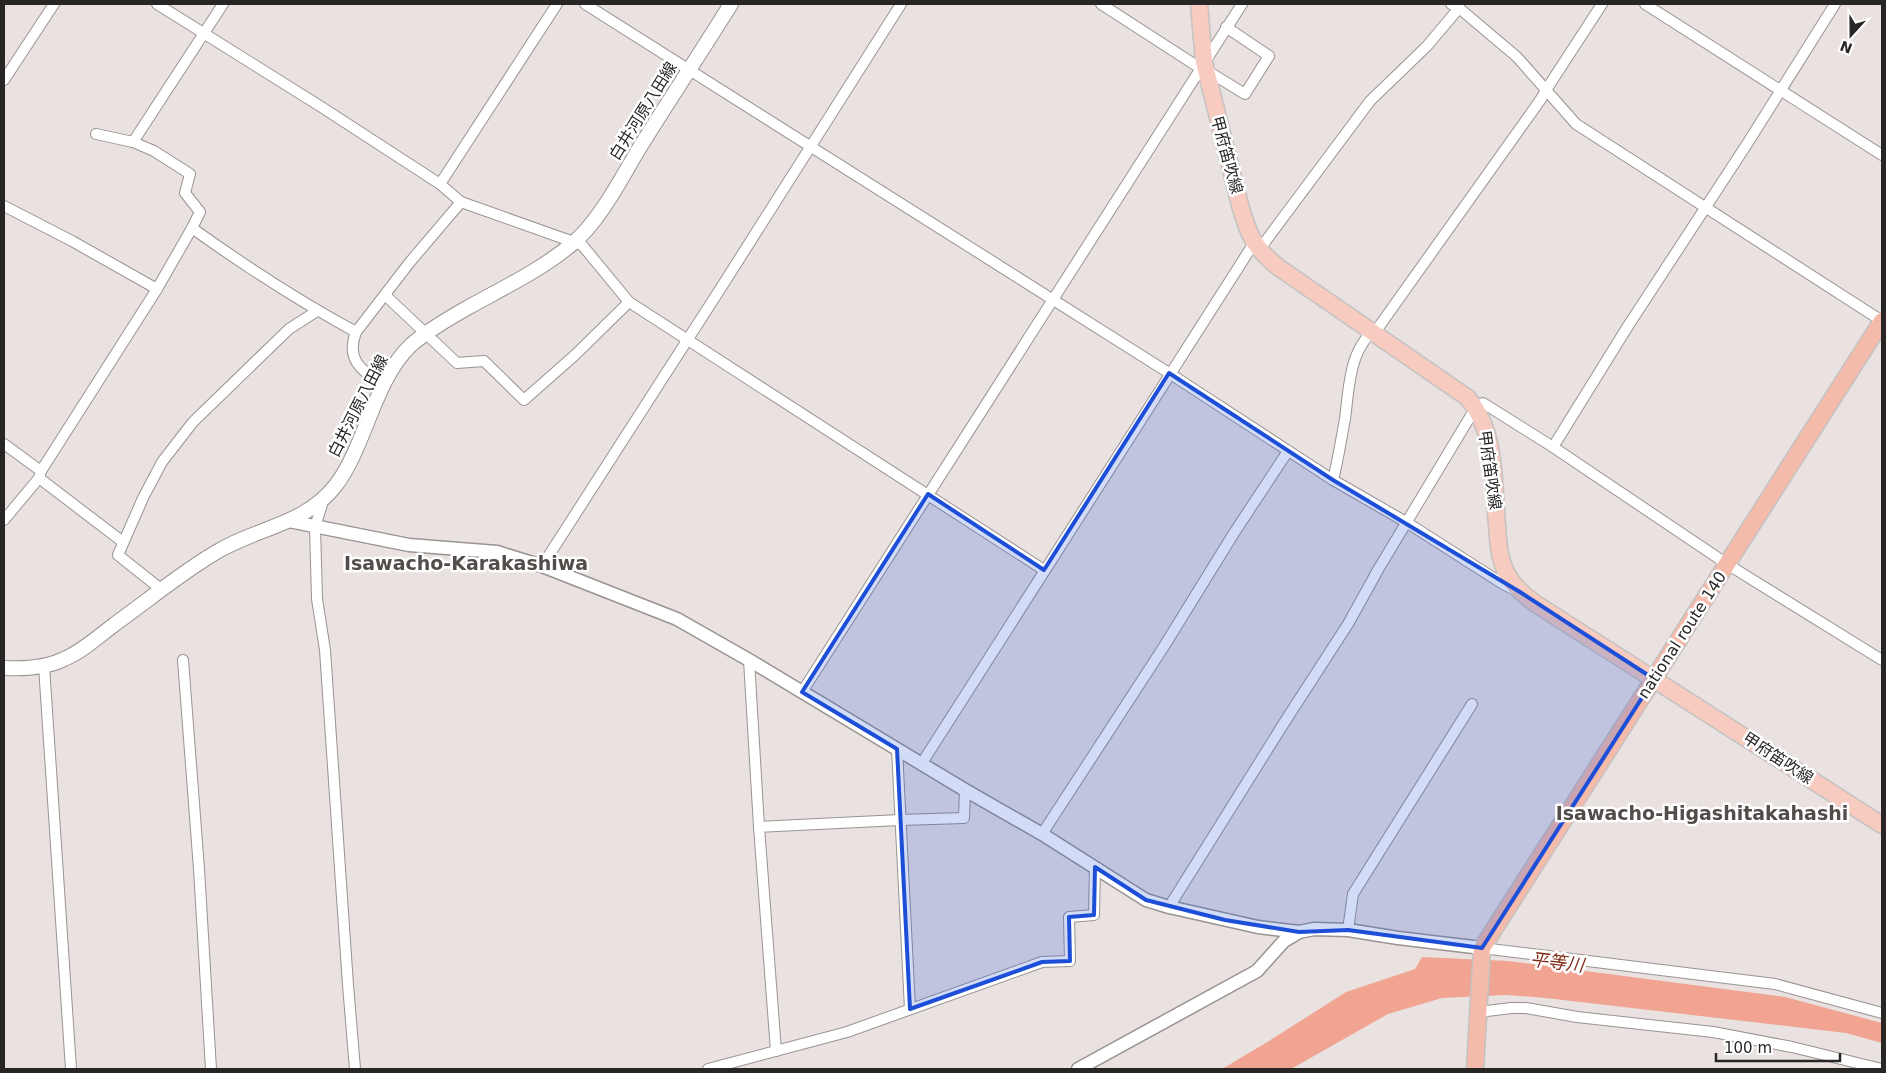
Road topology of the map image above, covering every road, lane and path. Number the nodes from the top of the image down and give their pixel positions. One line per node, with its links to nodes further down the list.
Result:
1 (54, 4): 19 (street)
2 (157, 4): 16 (street)
3 (223, 4): 16 (street)
4 (557, 4): 26 (street)
5 (585, 4): 18 (street)
6 (732, 4): 18 (main road, 白井河原八田線)
7 (901, 4): 24 (street)
8 (1102, 4): 17 (street)
9 (1199, 4): 17 (main road, 甲府笛吹線)
10 (1242, 4): 15 (street)
11 (1602, 4): 20 (street)
12 (1645, 4): 21 (street)
13 (1835, 4): 21 (street)
14 (1455, 6): 20 (street); 32 (street)
15 (1226, 28): 17 (street); 17 (street)
16 (205, 34): 23 (street); 26 (street)
17 (1203, 67): 32 (main road, 甲府笛吹線); 35 (street)
18 (690, 70): 24 (street); 31 (main road, 白井河原八田線)
19 (4, 80)
20 (1546, 90): 29 (street); 40 (street)
21 (1780, 90): 25 (street); 29 (street)
22 (96, 134): 23 (street)
23 (133, 142): 30 (street)
24 (809, 147): 35 (street); 42 (street)
25 (1882, 156)
26 (440, 184): 27 (street)
27 (460, 202): 31 (street); 34 (street)
28 (4, 206): 33 (street)
29 (1705, 207): 38 (street); 47 (street)
30 (192, 228): 33 (street); 37 (street)
31 (574, 243): 36 (street); 41 (main road, 白井河原八田線)
32 (1256, 246): 40 (main road, 甲府笛吹線); 43 (street)
33 (157, 289): 49 (street)
34 (385, 295): 39 (street); 41 (street)
35 (1052, 300): 43 (street); 51 (street)
36 (629, 302): 41 (street); 42 (street)
37 (317, 311): 39 (street); 57 (street)
38 (1882, 321): 58 (highway, national route 140)
39 (356, 332): 44 (street)
40 (1371, 332): 45 (main road, 甲府笛吹線); 50 (street)
41 (426, 333): 44 (main road, 白井河原八田線)
42 (687, 341): 51 (street); 59 (street)
43 (1169, 373): 48 (street); 60 (street)
44 (384, 386): 52 (main road, 白井河原八田線)
45 (1476, 407): 47 (street); 55 (street); 62 (main road, 甲府笛吹線)
46 (4, 444): 49 (street)
47 (1553, 447): 58 (street)
48 (1288, 451): 50 (street); 77 (street)
49 (40, 474): 53 (street); 57 (street)
50 (1333, 480): 55 (street)
51 (928, 494): 60 (street); 69 (street)
52 (324, 498): 54 (main road, 白井河原八田線); 56 (street)
53 (4, 520)
54 (289, 521): 56 (street); 61 (main road, 白井河原八田線)
55 (1406, 522): 62 (street); 79 (street)
56 (315, 527): 59 (street); 89 (street)
57 (123, 542): 61 (street)
58 (1727, 564): 65 (street); 68 (highway, national route 140)
59 (542, 566): 64 (street)
60 (1044, 570): 72 (street)
61 (162, 590): 66 (main road, 白井河原八田線)
62 (1520, 592): 68 (main road, 甲府笛吹線)
63 (183, 660): 88 (street)
64 (749, 660): 69 (street); 76 (street)
65 (1882, 660)
66 (44, 666): 67 (main road, 白井河原八田線); 87 (street)
67 (4, 668)
68 (1654, 679): 75 (main road, 甲府笛吹線); 82 (highway, national route 140)
69 (802, 692): 71 (street)
70 (1472, 704): 80 (street)
71 (897, 749): 72 (street); 74 (street)
72 (922, 763): 73 (street)
73 (965, 790): 74 (street); 77 (street)
74 (900, 820): 76 (street); 83 (street)
75 (1882, 825)
76 (759, 827): 86 (street)
77 (1042, 834): 78 (street)
78 (1095, 867): 79 (street); 83 (street)
79 (1169, 907): 81 (street)
80 (1348, 930): 81 (street); 82 (street)
81 (1298, 932): 91 (street)
82 (1482, 950): 84 (highway); 85 (street)
83 (910, 1009): 86 (street)
84 (1479, 1010): 92 (highway); 93 (street)
85 (1882, 1012)
86 (776, 1051): 90 (street)
87 (71, 1069)
88 (211, 1069)
89 (355, 1069)
90 (708, 1069)
91 (1078, 1069)
92 (1475, 1069)
93 (1882, 1069)

